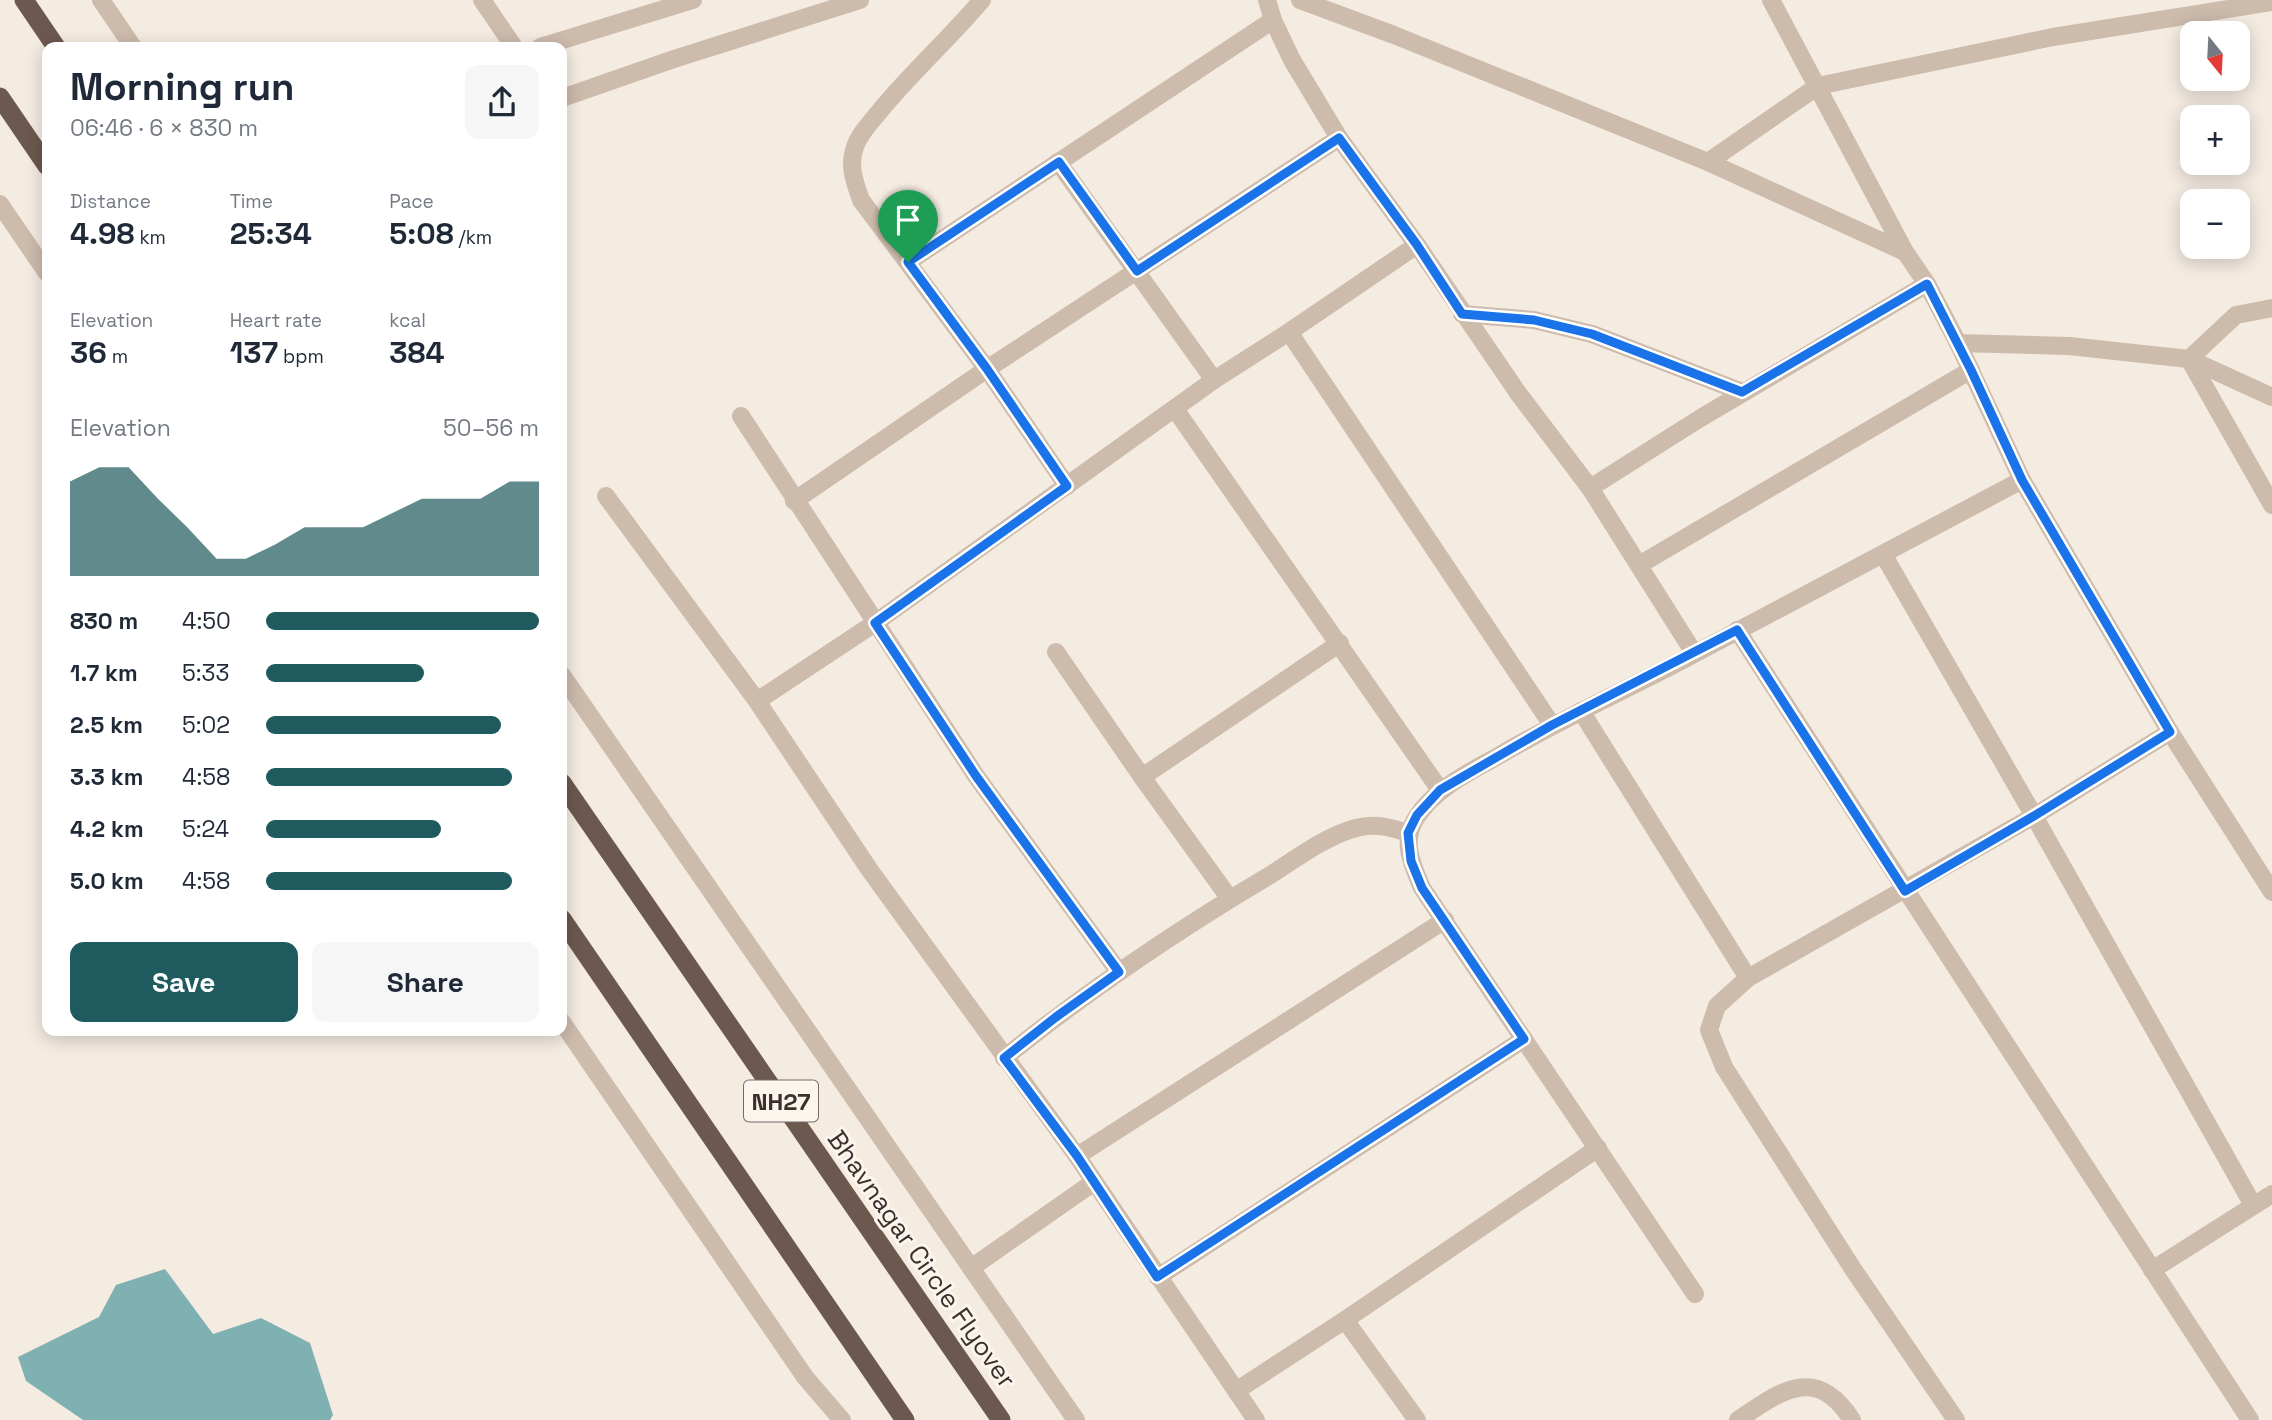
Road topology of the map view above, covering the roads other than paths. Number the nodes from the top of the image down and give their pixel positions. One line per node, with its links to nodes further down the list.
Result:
1 (24, 0): 12 (highway)
2 (101, 0): 13 (street)
3 (482, 0): 14 (street)
4 (692, 0): 15 (street)
5 (860, 0): 17 (street)
6 (982, 0): 26 (street)
7 (1267, 0): 11 (street)
8 (1300, 0): 22 (street)
9 (1771, 0): 16 (street)
10 (2272, 2): 16 (street)
11 (1273, 20): 19 (street); 21 (street)
12 (53, 42)
13 (130, 42)
14 (511, 42)
15 (556, 42)
16 (1818, 86): 22 (street); 25 (street)
17 (567, 96)
18 (0, 97): 20 (highway)
19 (1339, 138): 24 (street); 28 (street)
20 (42, 159)
21 (1059, 162): 26 (street); 28 (street)
22 (1707, 162): 25 (street)
23 (0, 204): 27 (street)
24 (1417, 245): 31 (street); 32 (street)
25 (1905, 252): 29 (street)
26 (908, 262): 35 (street)
27 (42, 266)
28 (1137, 271): 35 (street); 37 (street)
29 (1927, 284): 33 (street); 38 (street)
30 (2272, 308): 34 (street)
31 (1462, 314): 38 (street); 44 (street)
32 (1289, 332): 37 (street); 58 (street)
33 (1958, 343): 34 (street); 36 (street)
34 (2189, 359): 39 (street); 47 (street)
35 (987, 369): 43 (street); 46 (street)
36 (1971, 370): 42 (street); 49 (street)
37 (1214, 380): 40 (street)
38 (1742, 392): 44 (street)
39 (2272, 397)
40 (1175, 409): 43 (street); 52 (street)
41 (741, 416): 46 (street)
42 (2022, 480): 48 (street); 59 (street)
43 (1067, 486): 50 (street)
44 (1590, 488): 49 (street)
45 (606, 496): 56 (street)
46 (794, 501): 50 (street)
47 (2272, 505)
48 (1883, 554): 51 (street); 63 (street)
49 (1639, 565): 54 (street)
50 (875, 623): 56 (street); 70 (street)
51 (1737, 630): 54 (street); 65 (street)
52 (1340, 643): 60 (street); 62 (street)
53 (1056, 652): 60 (street)
54 (1694, 653): 57 (street)
55 (567, 682): 80 (street)
56 (757, 701): 74 (street)
57 (1581, 711): 58 (street); 71 (street)
58 (1552, 725): 62 (street)
59 (2170, 732): 63 (street); 66 (street)
60 (1142, 777): 67 (street)
61 (567, 790): 88 (highway, Bhavnagar Circle Flyover / NH27)
62 (1440, 790): 64 (street)
63 (2034, 816): 65 (street); 79 (street)
64 (1408, 833): 67 (street); 68 (street)
65 (1905, 891): 71 (street); 81 (street)
66 (2272, 892)
67 (1230, 898): 70 (street)
68 (1445, 920): 73 (street); 76 (street)
69 (567, 926): 87 (highway, NH27)
70 (1119, 972): 74 (street)
71 (1748, 978): 94 (street)
72 (567, 1029): 86 (street)
73 (1524, 1039): 75 (street); 82 (street)
74 (1004, 1058): 76 (street)
75 (1598, 1148): 83 (street); 84 (street)
76 (1077, 1156): 77 (street)
77 (1094, 1182): 80 (street); 82 (street)
78 (2272, 1194): 79 (street)
79 (2253, 1205): 81 (street)
80 (971, 1268): 89 (street)
81 (2152, 1270): 95 (street)
82 (1157, 1277): 85 (street)
83 (1695, 1294)
84 (1345, 1320): 85 (street); 91 (street)
85 (1237, 1391): 90 (street)
86 (842, 1420)
87 (905, 1420)
88 (1001, 1420)
89 (1076, 1420)
90 (1256, 1420)
91 (1416, 1420)
92 (1738, 1420): 93 (street)
93 (1852, 1420)
94 (1956, 1420)
95 (2250, 1420)

